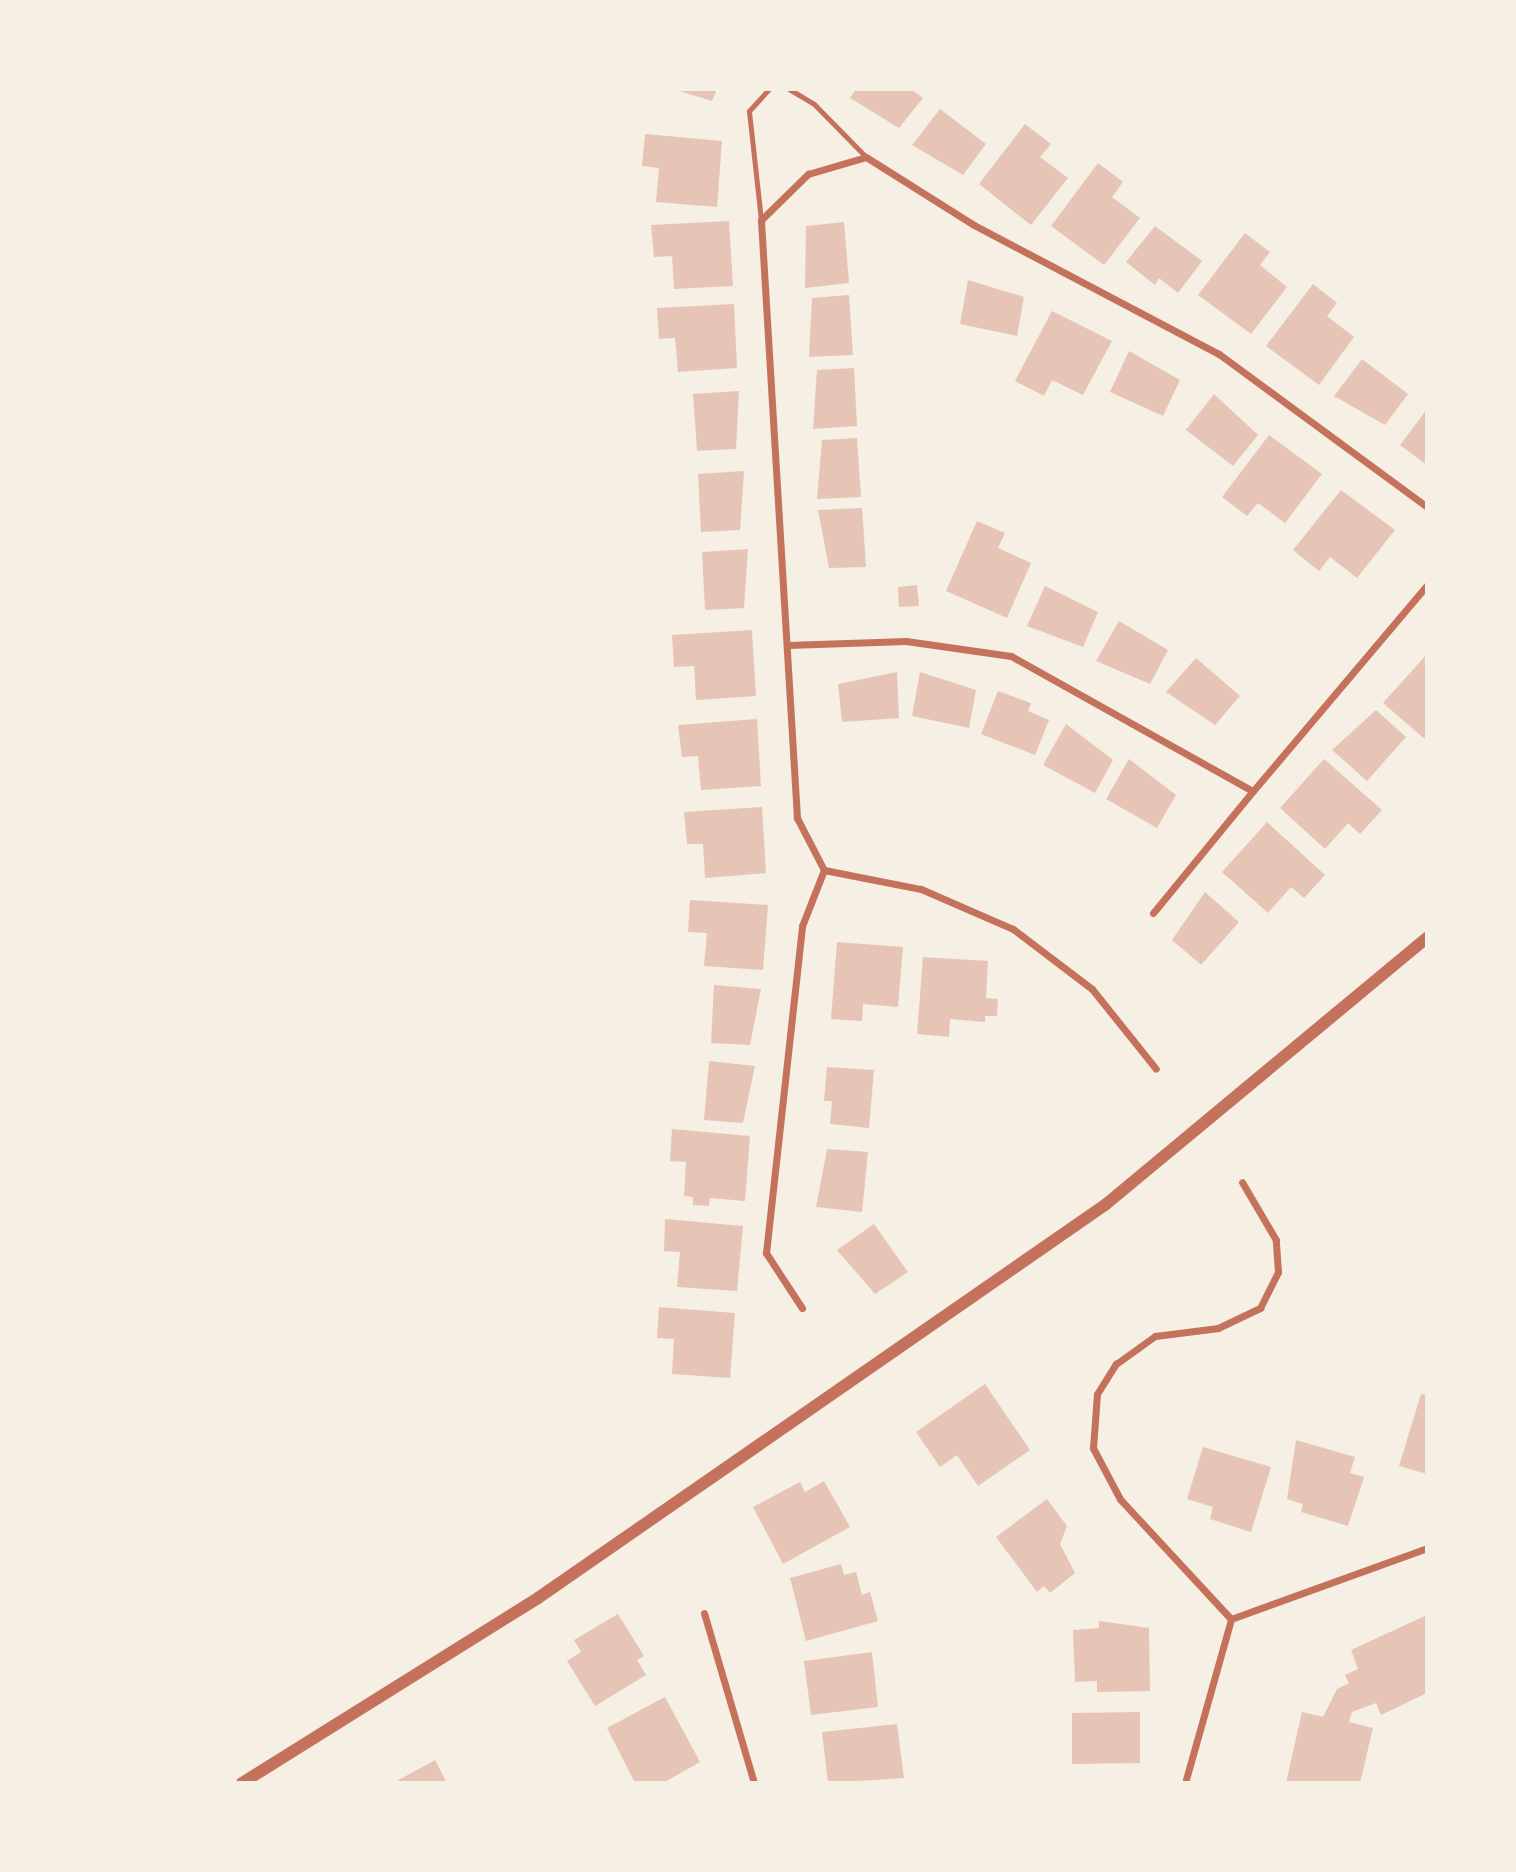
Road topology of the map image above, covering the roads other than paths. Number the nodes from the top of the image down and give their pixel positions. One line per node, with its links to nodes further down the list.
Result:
1 (769, 89): 4 (lane)
2 (789, 89): 3 (lane)
3 (866, 157): 4 (street); 5 (street)
4 (761, 220): 7 (street)
5 (1427, 507)
6 (1427, 585): 8 (street)
7 (788, 645): 8 (street); 9 (street)
8 (1252, 791): 10 (street)
9 (824, 870): 12 (street); 14 (street)
10 (1153, 913)
11 (1427, 938): 18 (street)
12 (1156, 1069)
13 (1242, 1182): 17 (street)
14 (802, 1308)
15 (1427, 1548): 17 (street)
16 (704, 1613): 19 (street)
17 (1231, 1619): 20 (street)
18 (242, 1783)
19 (754, 1783)
20 (1185, 1783)

